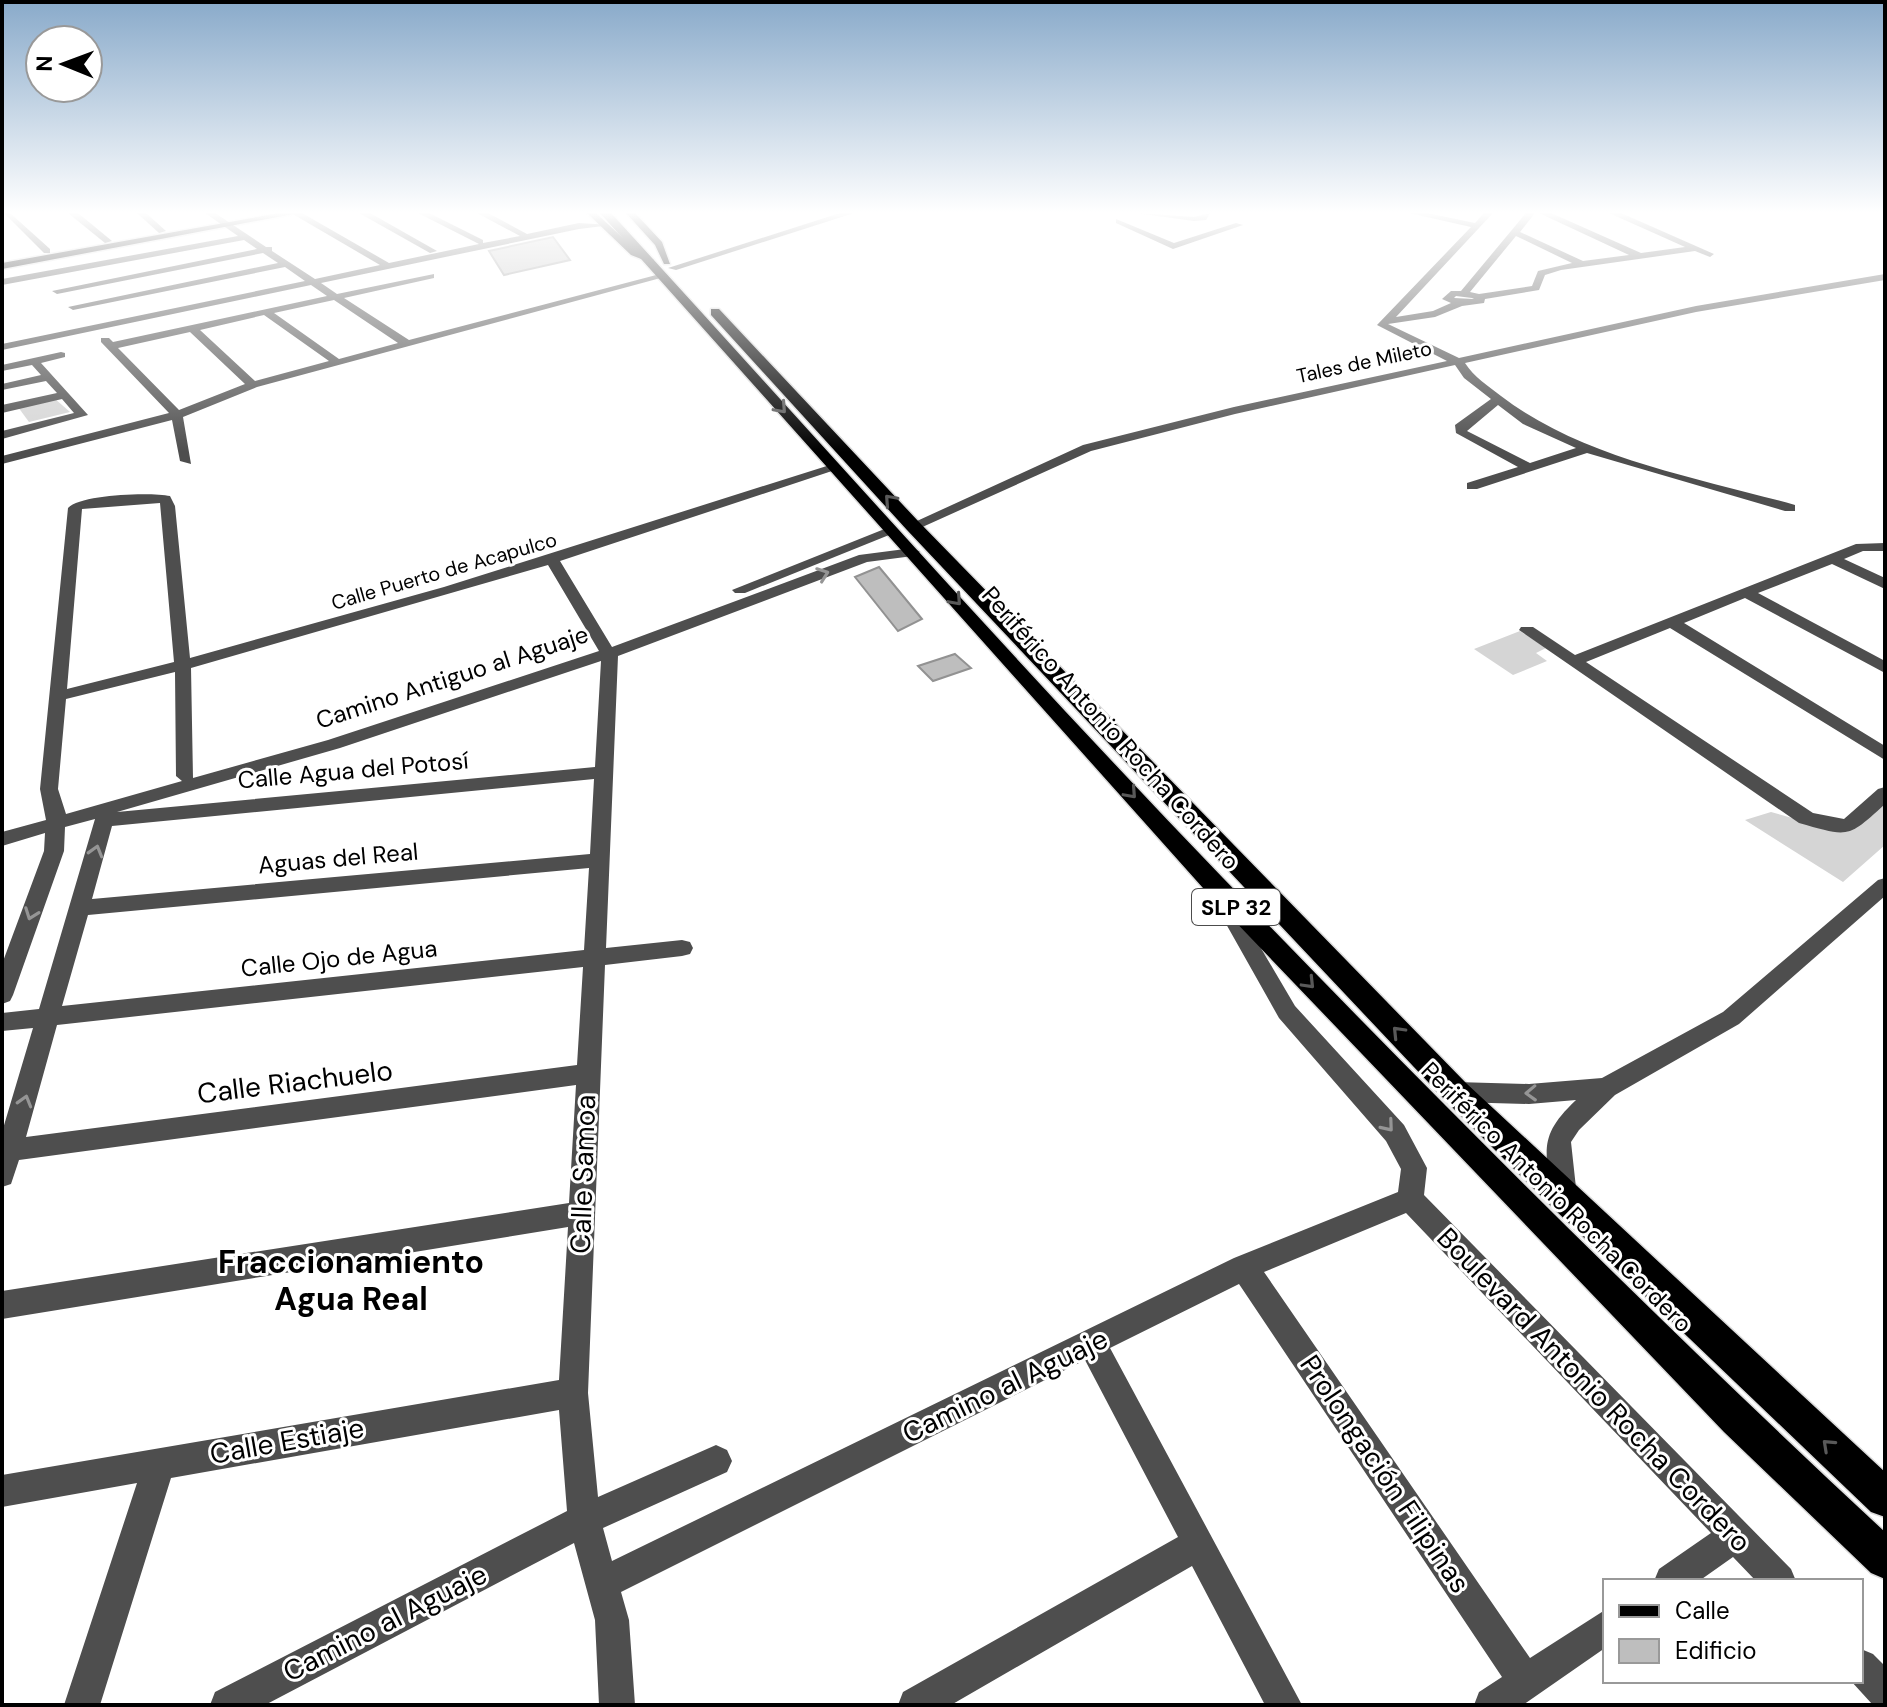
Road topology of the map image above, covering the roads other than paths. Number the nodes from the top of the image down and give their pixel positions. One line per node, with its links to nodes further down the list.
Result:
1 (59, 293): 15 (street)
2 (144, 293): 15 (street)
3 (248, 293): 20 (street)
4 (332, 293): 13 (street)
5 (350, 293): 13 (street); 22 (street)
6 (579, 293): 22 (street)
7 (686, 293): 43 (highway, Periférico Antonio Rocha Cordero / SLP 32, one-way to 43)
8 (690, 293): 47 (highway, Periférico Antonio Rocha Cordero / SLP 32, one-way to 8)
9 (1414, 293): 19 (street)
10 (1464, 293): 14 (street)
11 (1506, 293): 14 (street)
12 (1793, 293): 29 (street, Tales de Mileto)
13 (335, 296): 17 (street); 24 (street)
14 (1458, 299): 16 (street); 18 (street)
15 (73, 307): 20 (street)
16 (1421, 309): 18 (street); 19 (street)
17 (266, 312): 21 (street); 28 (street)
18 (1435, 314): 19 (street)
19 (1388, 319): 29 (street)
20 (91, 326): 23 (street); 25 (street)
21 (192, 328): 25 (street); 32 (street)
22 (421, 340): 24 (street)
23 (2, 344)
24 (407, 344): 28 (street)
25 (111, 346): 37 (street)
26 (61, 355): 27 (street)
27 (35, 362): 30 (street); 31 (street)
28 (337, 362): 32 (street)
29 (1458, 362): 35 (street); 47 (street, Tales de Mileto)
30 (2, 368)
31 (48, 377): 33 (street); 34 (street)
32 (253, 385): 37 (street)
33 (2, 387)
34 (65, 395): 36 (street); 38 (street)
35 (1499, 399): 40 (street); 44 (street)
36 (6, 409): 38 (street)
37 (177, 415): 41 (street); 42 (street)
38 (22, 430): 39 (street)
39 (2, 435)
40 (1587, 449): 44 (street); 46 (street)
41 (2, 460)
42 (186, 461)
43 (835, 468): 47 (highway, Periférico Antonio Rocha Cordero / SLP 32); 51 (street, Calle Puerto de Acapulco)
44 (1530, 468): 45 (street)
45 (1472, 486)
46 (1790, 508)
47 (903, 528): 49 (highway, Periférico Antonio Rocha Cordero / SLP 32); 56 (street, Camino Antiguo al Aguaje); 81 (highway, Periférico Antonio Rocha Cordero / SLP 32, one-way to 47)
48 (1885, 547): 50 (street)
49 (913, 552): 56 (street, Camino Antiguo al Aguaje, one-way to 49); 71 (highway, Periférico Antonio Rocha Cordero / SLP 32, one-way to 71)
50 (1833, 559): 52 (street); 53 (street)
51 (553, 561): 56 (street); 59 (street, Calle Puerto de Acapulco)
52 (1885, 584)
53 (1754, 591): 54 (street); 57 (street); 60 (street)
54 (1673, 623): 58 (street); 62 (street)
55 (1527, 630): 58 (street)
56 (605, 649): 63 (street, Calle Samoa); 64 (street, Camino Antiguo al Aguaje); 66 (street, Camino Antiguo al Aguaje)
57 (1885, 654)
58 (1574, 661): 65 (street)
59 (183, 666): 61 (street, Calle Puerto de Acapulco); 61 (street); 64 (street)
60 (1885, 668)
61 (59, 696): 67 (street)
62 (1885, 754)
63 (606, 772): 66 (street, Calle Agua del Potosí); 70 (street, Calle Samoa)
64 (185, 776): 66 (street, Camino Antiguo al Aguaje)
65 (1885, 793)
66 (108, 809): 67 (street, Camino Antiguo al Aguaje); 73 (street, one-way to 66)
67 (57, 818): 68 (street, Camino Antiguo al Aguaje); 69 (street, Camino Antiguo al Aguaje); 76 (street, one-way to 76)
68 (2, 826)
69 (2, 839)
70 (601, 860): 73 (street, Aguas del Real); 75 (street, Calle Samoa)
71 (1212, 882): 84 (street, one-way to 84); 98 (highway, Periférico Antonio Rocha Cordero / SLP 32, one-way to 98)
72 (1885, 885): 80 (street)
73 (80, 908): 77 (street)
74 (682, 948): 75 (street, Calle Ojo de Agua)
75 (595, 958): 77 (street, Calle Ojo de Agua); 79 (street, Calle Samoa)
76 (2, 995)
77 (50, 1014): 78 (street, Calle Ojo de Agua); 82 (street, one-way to 77)
78 (2, 1022)
79 (587, 1074): 82 (street, Calle Riachuelo); 86 (street, Calle Samoa)
80 (1606, 1088): 81 (street, one-way to 81); 85 (street)
81 (1456, 1092): 85 (highway, Periférico Antonio Rocha Cordero / SLP 32)
82 (11, 1150): 83 (street)
83 (2, 1176)
84 (1410, 1199): 87 (street, Camino al Aguaje); 96 (street, Boulevard Antonio Rocha Cordero)
85 (1565, 1199): 94 (highway, Periférico Antonio Rocha Cordero / SLP 32, one-way to 85)
86 (582, 1213): 88 (street); 90 (street, Calle Samoa)
87 (1244, 1267): 89 (street, Camino al Aguaje); 104 (street, Prolongación Filipinas)
88 (2, 1305)
89 (1092, 1343): 97 (street); 101 (street, Camino al Aguaje)
90 (573, 1393): 92 (street, Calle Estiaje); 95 (street, Calle Samoa)
91 (716, 1461): 95 (street, Camino al Aguaje)
92 (160, 1462): 93 (street, Calle Estiaje); 106 (street)
93 (2, 1491)
94 (1885, 1498)
95 (584, 1520): 101 (street, Calle Samoa); 107 (street, Camino al Aguaje)
96 (1735, 1536): 99 (street); 100 (street, Boulevard Antonio Rocha Cordero)
97 (1198, 1544): 109 (street); 110 (street)
98 (1885, 1559)
99 (1674, 1579)
100 (1777, 1579)
101 (604, 1583): 108 (street, Calle Samoa)
102 (1603, 1628): 104 (street)
103 (1863, 1668): 105 (street)
104 (1526, 1682): 111 (street)
105 (1885, 1691)
106 (82, 1705)
107 (228, 1705)
108 (617, 1705)
109 (916, 1705)
110 (1284, 1705)
111 (1492, 1705)

